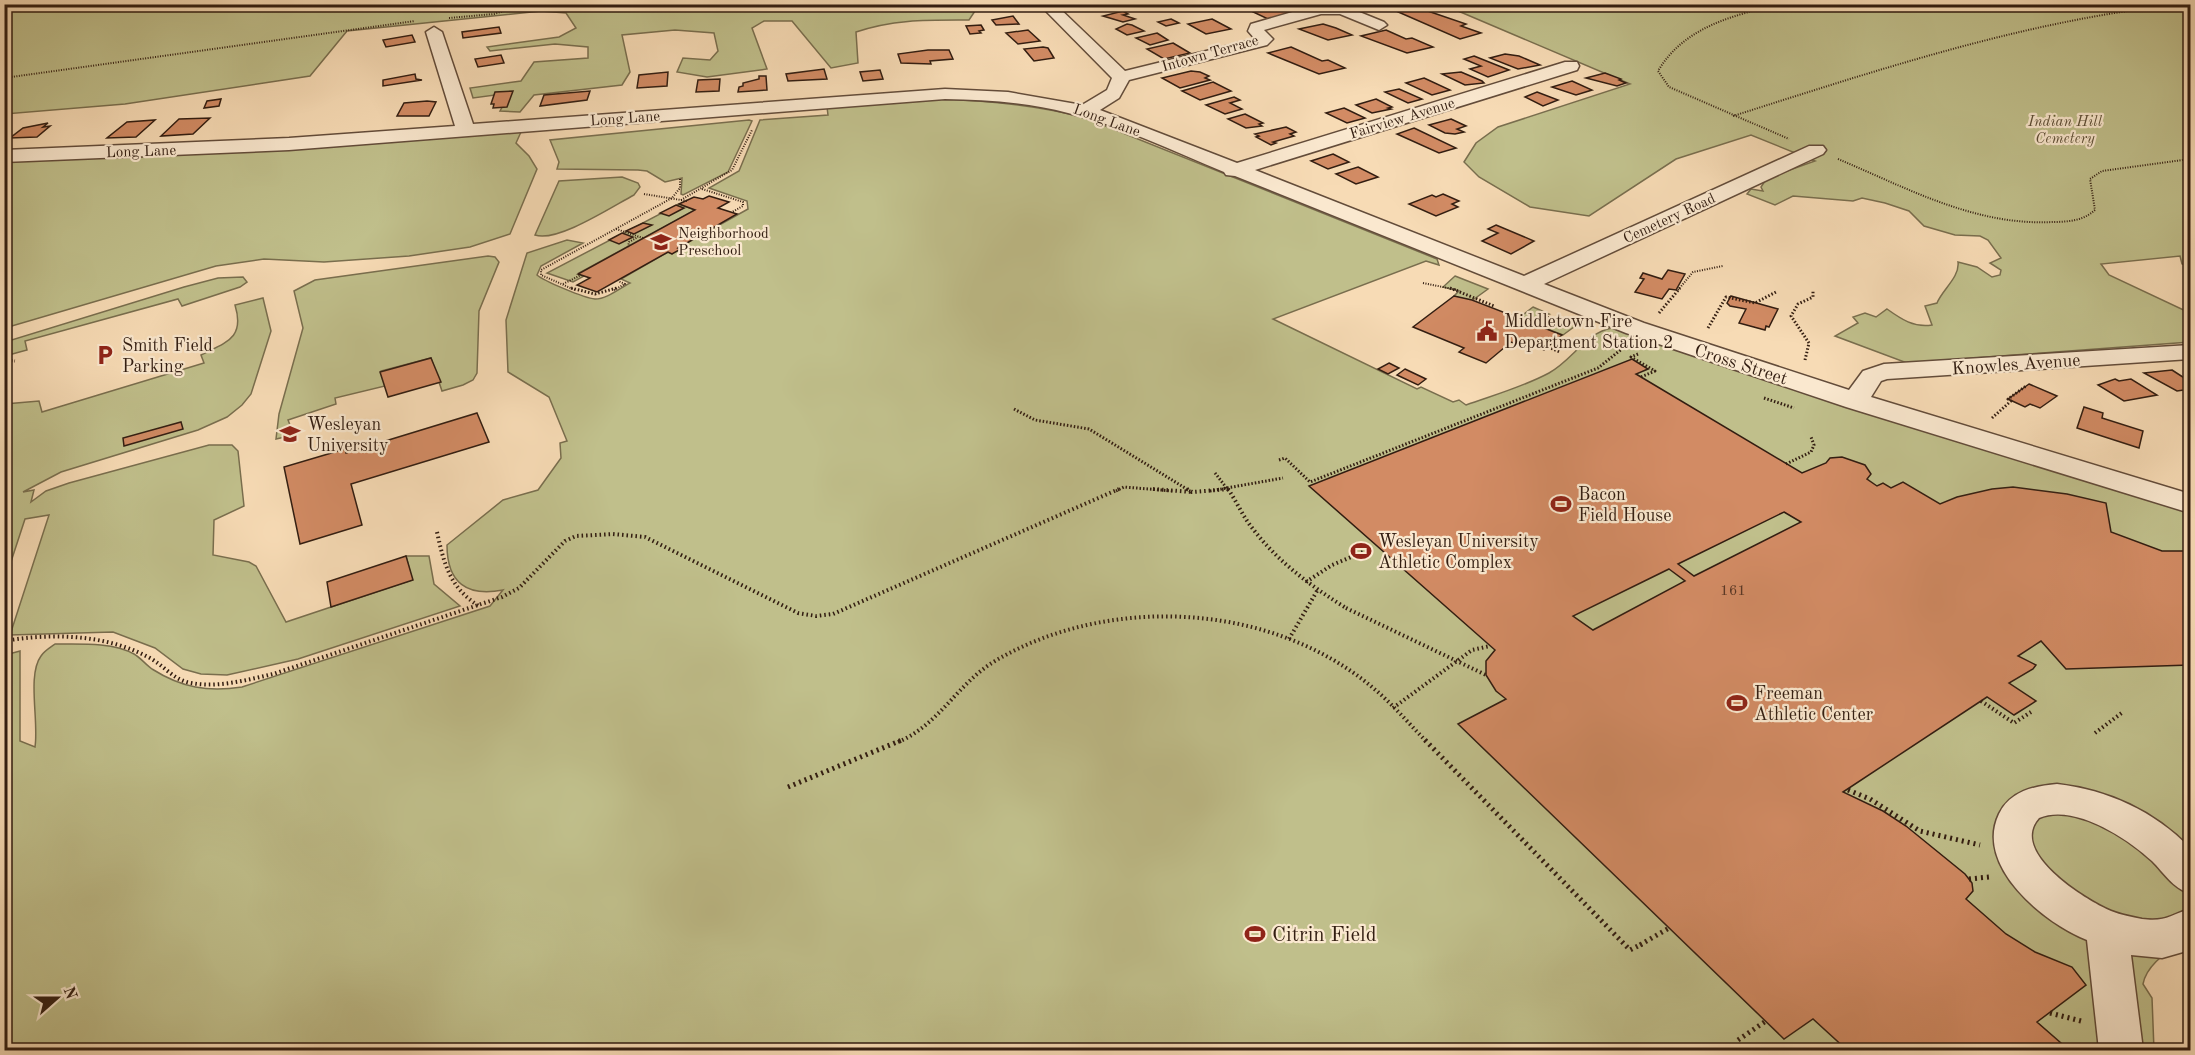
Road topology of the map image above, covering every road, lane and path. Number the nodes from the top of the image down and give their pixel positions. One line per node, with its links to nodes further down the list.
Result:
1 (528, 4): 6 (path)
2 (1046, 4): 9 (street)
3 (1779, 4): 12 (path)
4 (2182, 4): 12 (path)
5 (1315, 7): 7 (street, Intown Terrace); 9 (street, Intown Terrace)
6 (434, 24): 10 (path); 14 (street)
7 (1379, 25)
8 (1571, 66): 18 (street, Fairview Avenue)
9 (1121, 77): 11 (street)
10 (4, 78)
11 (1085, 111): 14 (street, Long Lane); 18 (street, Long Lane)
12 (1733, 116): 15 (path)
13 (752, 129): 20 (path)
14 (466, 131): 16 (street, Long Lane)
15 (1816, 150): 17 (path); 33 (street, Cemetery Road)
16 (4, 156)
17 (2190, 159)
18 (1233, 171): 33 (street, Cross Street)
19 (680, 179): 22 (path)
20 (701, 189): 23 (path); 25 (path)
21 (644, 194): 22 (path)
22 (672, 198): 23 (path); 26 (path)
23 (681, 200): 24 (path)
24 (687, 201)
25 (732, 212)
26 (615, 229): 27 (path); 32 (path)
27 (627, 247)
28 (1723, 266): 41 (path)
29 (581, 275): 32 (path)
30 (618, 281): 39 (path)
31 (1423, 283): 40 (path)
32 (563, 284): 35 (path)
33 (1522, 285): 53 (street, Cross Street)
34 (582, 287): 35 (path)
35 (576, 289): 39 (path)
36 (594, 291): 39 (path)
37 (1813, 291): 48 (path)
38 (1776, 292): 42 (path)
39 (588, 294)
40 (1494, 306)
41 (1664, 308)
42 (1708, 328)
43 (1630, 341): 57 (path)
44 (1548, 346): 45 (path)
45 (1560, 351)
46 (2190, 352): 51 (street, Knowles Avenue)
47 (1640, 353): 52 (path)
48 (1805, 358)
49 (4, 360): 50 (path)
50 (15, 361)
51 (1985, 366): 53 (street, Knowles Avenue); 55 (path)
52 (1641, 377)
53 (1855, 401): 63 (street, Cross Street)
54 (1014, 409): 62 (path)
55 (1988, 421)
56 (1811, 437): 58 (path)
57 (1279, 460)
58 (1786, 464)
59 (1215, 473): 61 (path)
60 (1283, 478): 61 (path)
61 (1231, 489): 62 (path); 66 (path)
62 (1192, 492): 68 (path)
63 (2190, 504)
64 (437, 532): 68 (path)
65 (1363, 552): 66 (path)
66 (1306, 582): 67 (path)
67 (1317, 591): 69 (path); 72 (path, bridge)
68 (480, 606): 70 (path)
69 (1289, 639): 74 (path); 78 (path)
70 (4, 641)
71 (1490, 645): 74 (path)
72 (1486, 675)
73 (1981, 701): 75 (path)
74 (1393, 708): 82 (path)
75 (2031, 712)
76 (2122, 712): 77 (path)
77 (2095, 733)
78 (788, 787)
79 (1848, 790): 80 (path)
80 (1992, 848)
81 (2190, 876): 84 (street)
82 (1669, 927)
83 (2190, 928): 84 (street)
84 (2107, 930): 89 (street)
85 (2050, 1013): 87 (path)
86 (1766, 1021): 88 (path)
87 (2084, 1022)
88 (1738, 1040)
89 (2121, 1050)

